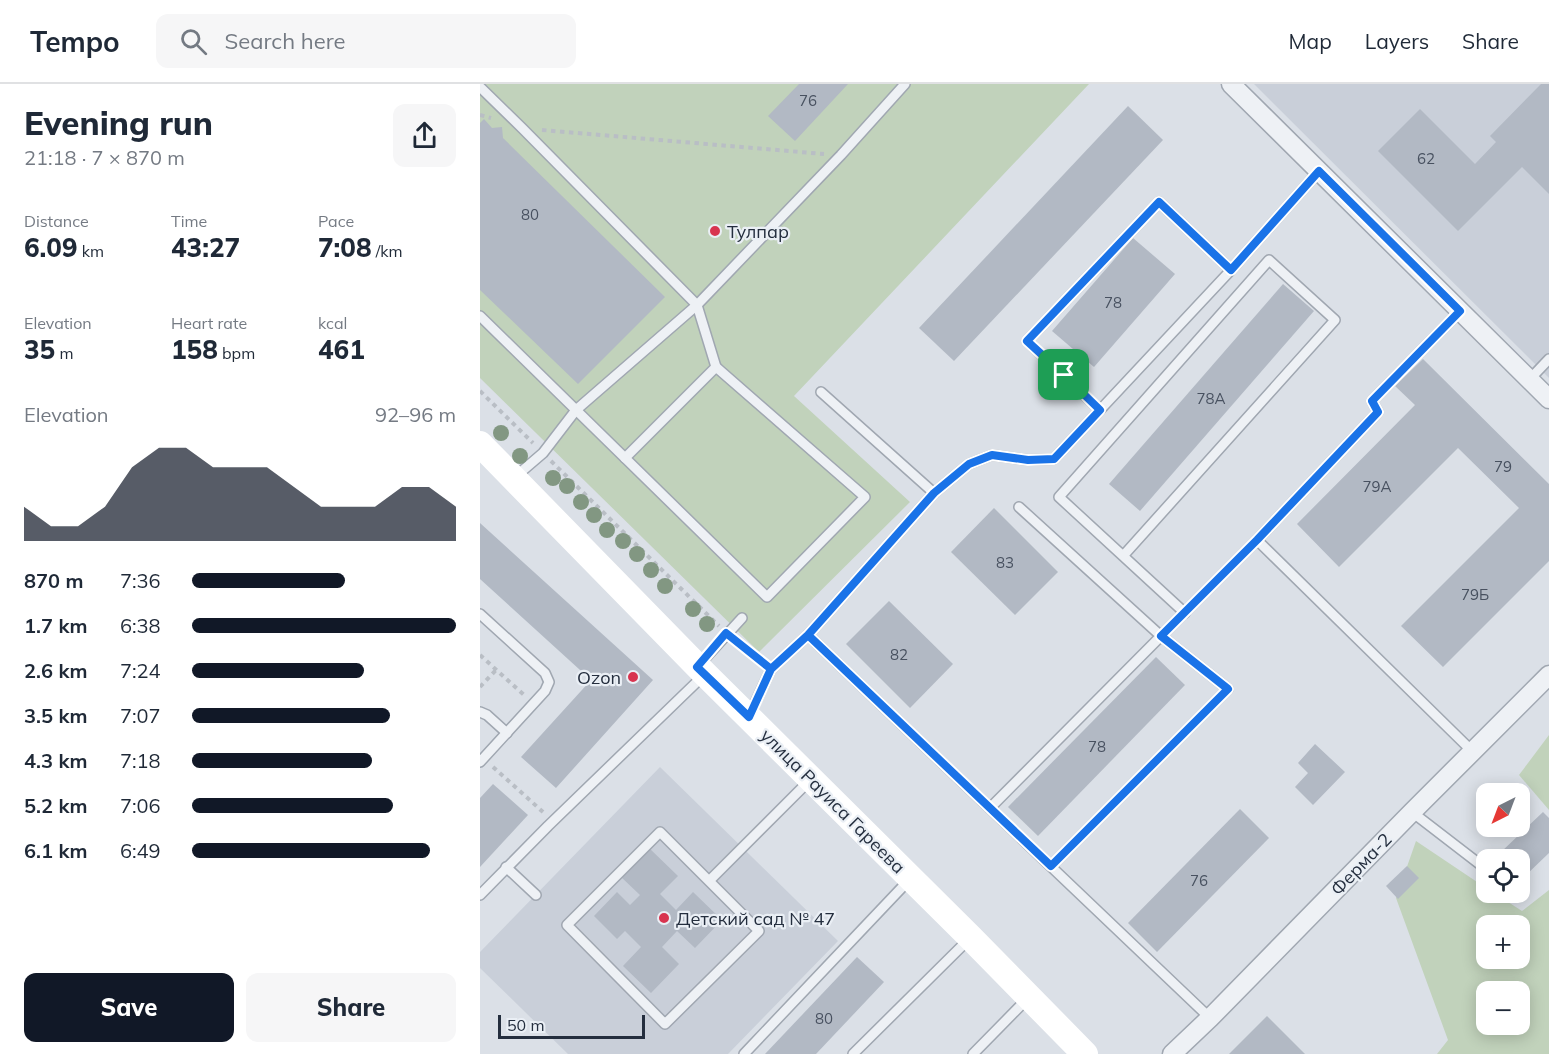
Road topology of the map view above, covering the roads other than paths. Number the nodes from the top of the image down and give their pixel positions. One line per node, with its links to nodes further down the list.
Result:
1 (905, 84): 6 (lane)
2 (1231, 84): 4 (street)
3 (480, 87): 6 (lane)
4 (1319, 171): 5 (lane); 7 (street)
5 (1231, 270): 15 (lane); 15 (lane)
6 (697, 305): 10 (lane); 14 (lane)
7 (1460, 311): 11 (street); 21 (lane)
8 (480, 316): 14 (lane)
9 (1549, 359): 11 (lane)
10 (716, 367): 17 (lane); 17 (lane)
11 (1530, 379): 13 (street)
12 (821, 392): 19 (lane)
13 (1549, 399)
14 (576, 410): 17 (lane); 18 (lane)
15 (1100, 410): 19 (lane)
16 (482, 451): 18 (street, улица Рауиса Гареева)
17 (625, 458)
18 (513, 478): 28 (street, улица Рауиса Гареева)
19 (934, 493): 26 (lane)
20 (1019, 507): 27 (lane)
21 (1257, 540): 23 (lane); 33 (lane)
22 (1123, 556): 22 (lane); 23 (lane)
23 (1185, 613): 27 (lane)
24 (480, 614): 32 (lane)
25 (742, 618): 28 (lane)
26 (808, 635): 31 (lane); 36 (lane)
27 (1161, 636): 36 (lane); 39 (lane)
28 (701, 670): 31 (street, улица Рауиса Гареева); 40 (lane)
29 (1549, 675): 33 (street, Ферма-2)
30 (480, 712): 32 (lane)
31 (749, 717): 35 (street, улица Рауиса Гареева)
32 (507, 732): 34 (lane)
33 (1473, 752): 37 (street, Ферма-2)
34 (482, 760)
35 (811, 779): 41 (street, улица Рауиса Гареева); 42 (lane)
36 (990, 808): 39 (lane)
37 (1412, 812): 38 (lane); 47 (street, Ферма-2)
38 (1476, 861)
39 (1051, 866): 47 (lane)
40 (506, 867): 43 (lane); 44 (lane)
41 (910, 878): 45 (street, улица Рауиса Гареева); 48 (lane)
42 (709, 881): 42 (lane)
43 (480, 895)
44 (536, 895)
45 (970, 937): 46 (street, улица Рауиса Гареева); 49 (lane)
46 (1029, 998): 50 (lane); 51 (street, улица Рауиса Гареева)
47 (1210, 1018): 52 (street, Ферма-2)
48 (744, 1054)
49 (853, 1054)
50 (973, 1054)
51 (1085, 1054)
52 (1172, 1054)

